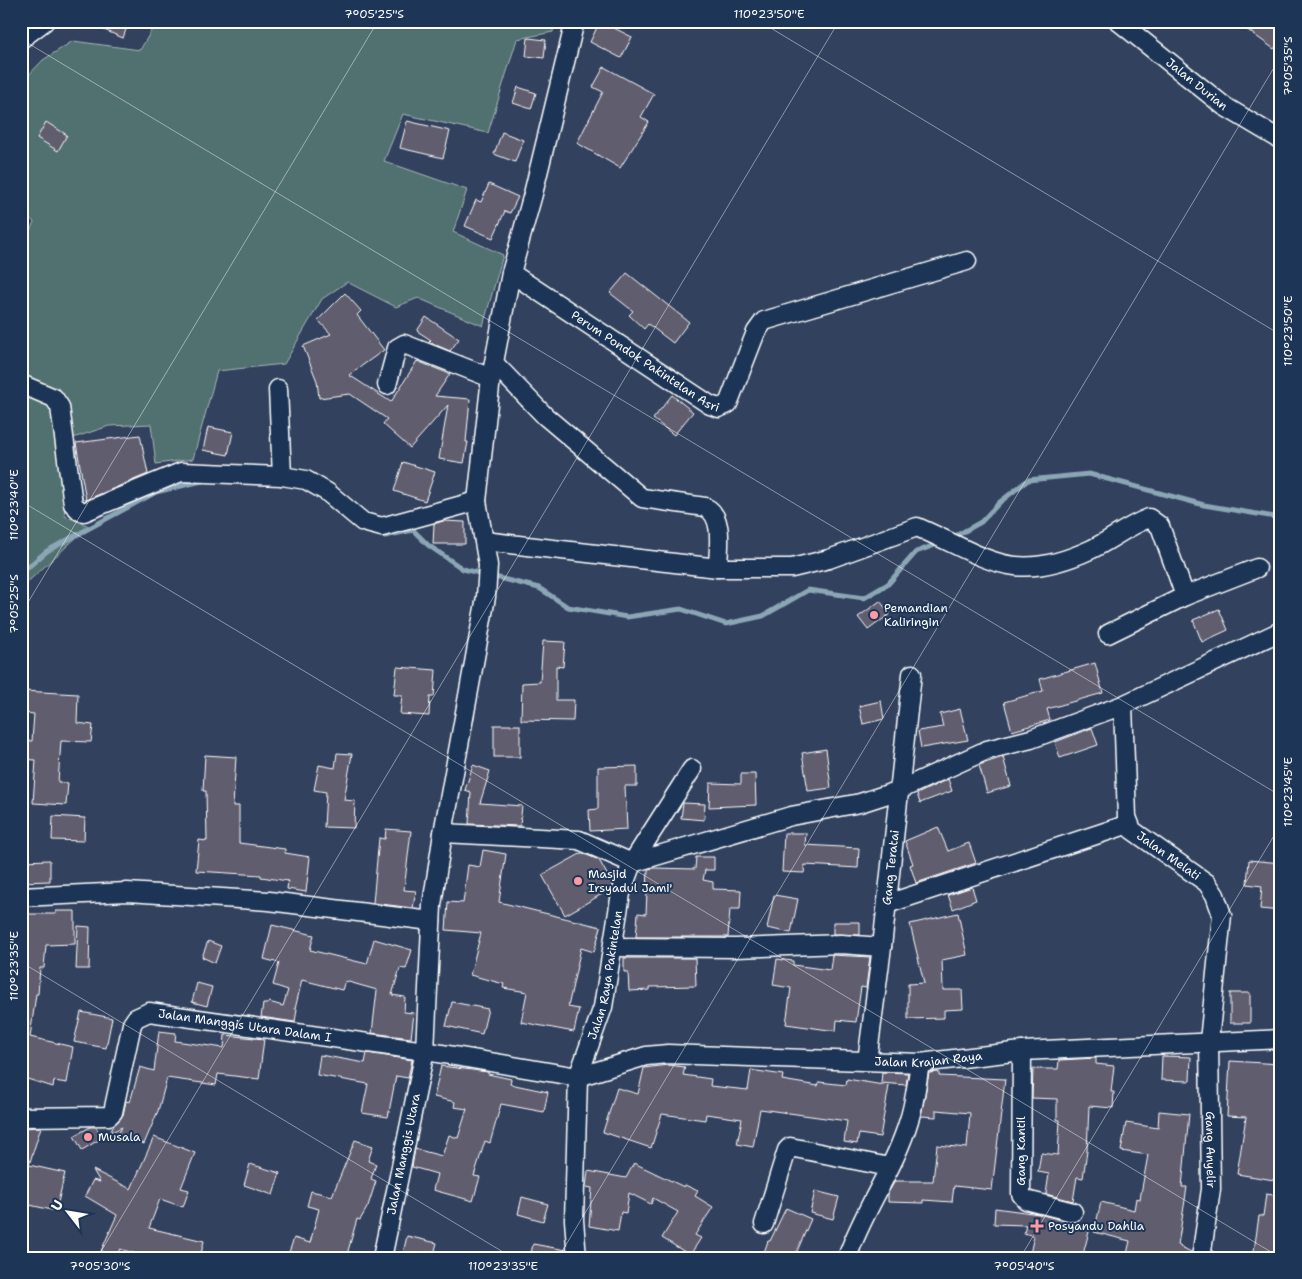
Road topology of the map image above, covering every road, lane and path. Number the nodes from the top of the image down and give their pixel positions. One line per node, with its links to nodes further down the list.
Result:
1 (45, 21): 4 (street)
2 (576, 21): 7 (street, Jalan Manggis Utara)
3 (1118, 21): 5 (street, Jalan Durian)
4 (21, 39)
5 (1281, 140)
6 (967, 261): 7 (street, Perum Pondok Pakintelan Asri)
7 (511, 273): 8 (street, Jalan Manggis Utara)
8 (493, 371): 10 (street); 13 (street, Jalan Manggis Utara); 15 (street)
9 (21, 384): 12 (street)
10 (387, 385)
11 (278, 389): 12 (street)
12 (282, 476): 13 (street)
13 (477, 501): 14 (street, Jalan Manggis Utara)
14 (484, 541): 15 (street); 25 (street, Jalan Manggis Utara)
15 (718, 568): 17 (street)
16 (1257, 568): 17 (street)
17 (1185, 596): 19 (street)
18 (1281, 631): 21 (street)
19 (1108, 634)
20 (912, 674): 23 (street, Gang Teratai)
21 (1124, 705): 23 (street); 24 (street, Jalan Melati)
22 (692, 768): 26 (street, Jalan Raya Pakintelan)
23 (898, 791): 26 (street); 28 (street, Gang Teratai)
24 (1129, 824): 28 (street); 33 (street, Jalan Melati)
25 (443, 832): 26 (street); 29 (street, Jalan Manggis Utara)
26 (632, 863): 30 (street, Jalan Raya Pakintelan)
27 (21, 897): 29 (street)
28 (887, 904): 31 (street, Gang Teratai)
29 (431, 921): 34 (street, Jalan Manggis Utara)
30 (613, 947): 31 (street); 38 (street, Jalan Raya Pakintelan)
31 (882, 947): 36 (street, Gang Teratai)
32 (1281, 1039): 33 (street, Jalan Krajan Raya)
33 (1209, 1041): 35 (street, Jalan Krajan Raya); 46 (street, Gang Anyelir)
34 (425, 1051): 38 (street); 39 (street, Jalan Manggis Utara Dalam I); 43 (street, Jalan Manggis Utara)
35 (1022, 1051): 37 (street, Jalan Krajan Raya); 41 (street, Gang Kantil)
36 (867, 1061): 37 (street, Jalan Krajan Raya); 38 (street, Jalan Krajan Raya)
37 (920, 1063): 40 (street)
38 (578, 1077): 44 (street, Jalan Raya Pakintelan)
39 (21, 1117)
40 (889, 1167): 42 (street); 45 (street)
41 (1073, 1212)
42 (764, 1224)
43 (382, 1258)
44 (577, 1258)
45 (847, 1258)
46 (1201, 1258)

